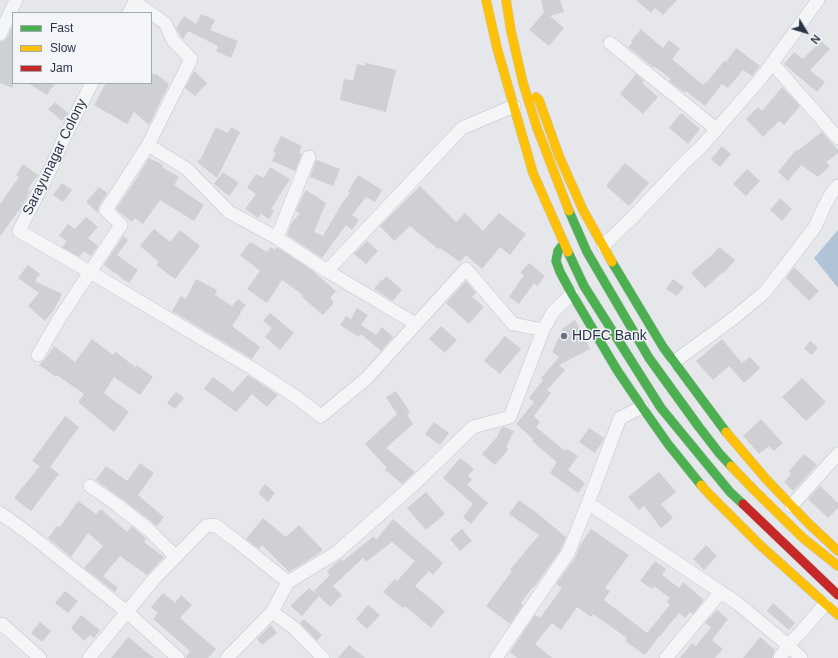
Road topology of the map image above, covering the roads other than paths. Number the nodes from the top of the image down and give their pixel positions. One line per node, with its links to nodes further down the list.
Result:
1 (16, 0): 8 (street)
2 (486, 0): 13 (main road)
3 (506, 0): 11 (main road)
4 (818, 0): 10 (street)
5 (134, 5): 6 (street)
6 (146, 12)
7 (152, 15): 16 (street)
8 (0, 34)
9 (610, 43): 14 (street)
10 (772, 63): 14 (street); 15 (street)
11 (523, 80): 21 (main road); 39 (main road)
12 (91, 84): 23 (street, Sarayunagar Colony)
13 (514, 106): 20 (main road); 22 (street)
14 (716, 129): 21 (street)
15 (838, 138)
16 (148, 145): 19 (street); 23 (street)
17 (309, 157): 19 (street)
18 (838, 186): 30 (street)
19 (276, 238): 22 (street)
20 (564, 243): 24 (main road); 42 (main road)
21 (603, 246): 30 (main road)
22 (327, 271): 25 (street)
23 (90, 272): 25 (street); 29 (street)
24 (572, 294): 27 (street); 31 (main road)
25 (416, 324): 26 (street)
26 (513, 324): 27 (street); 28 (street)
27 (543, 330): 28 (street)
28 (537, 345): 40 (street)
29 (38, 354)
30 (674, 362): 35 (main road)
31 (642, 407): 34 (street); 43 (main road)
32 (838, 454): 35 (street)
33 (90, 486): 38 (street)
34 (588, 503): 41 (street); 54 (street)
35 (791, 506): 37 (main road)
36 (0, 513): 44 (street)
37 (838, 551)
38 (176, 557): 40 (street); 44 (street)
39 (838, 566)
40 (288, 582): 45 (street)
41 (721, 592): 48 (street); 55 (street)
42 (838, 595)
43 (825, 604): 46 (main road); 48 (street)
44 (127, 612): 50 (street); 51 (street)
45 (272, 612): 52 (street); 53 (street)
46 (838, 616)
47 (2, 624): 49 (street)
48 (788, 645): 56 (street); 57 (street)
49 (40, 658)
50 (88, 658)
51 (178, 658)
52 (227, 658)
53 (323, 658)
54 (496, 658)
55 (666, 658)
56 (780, 658)
57 (801, 658)

